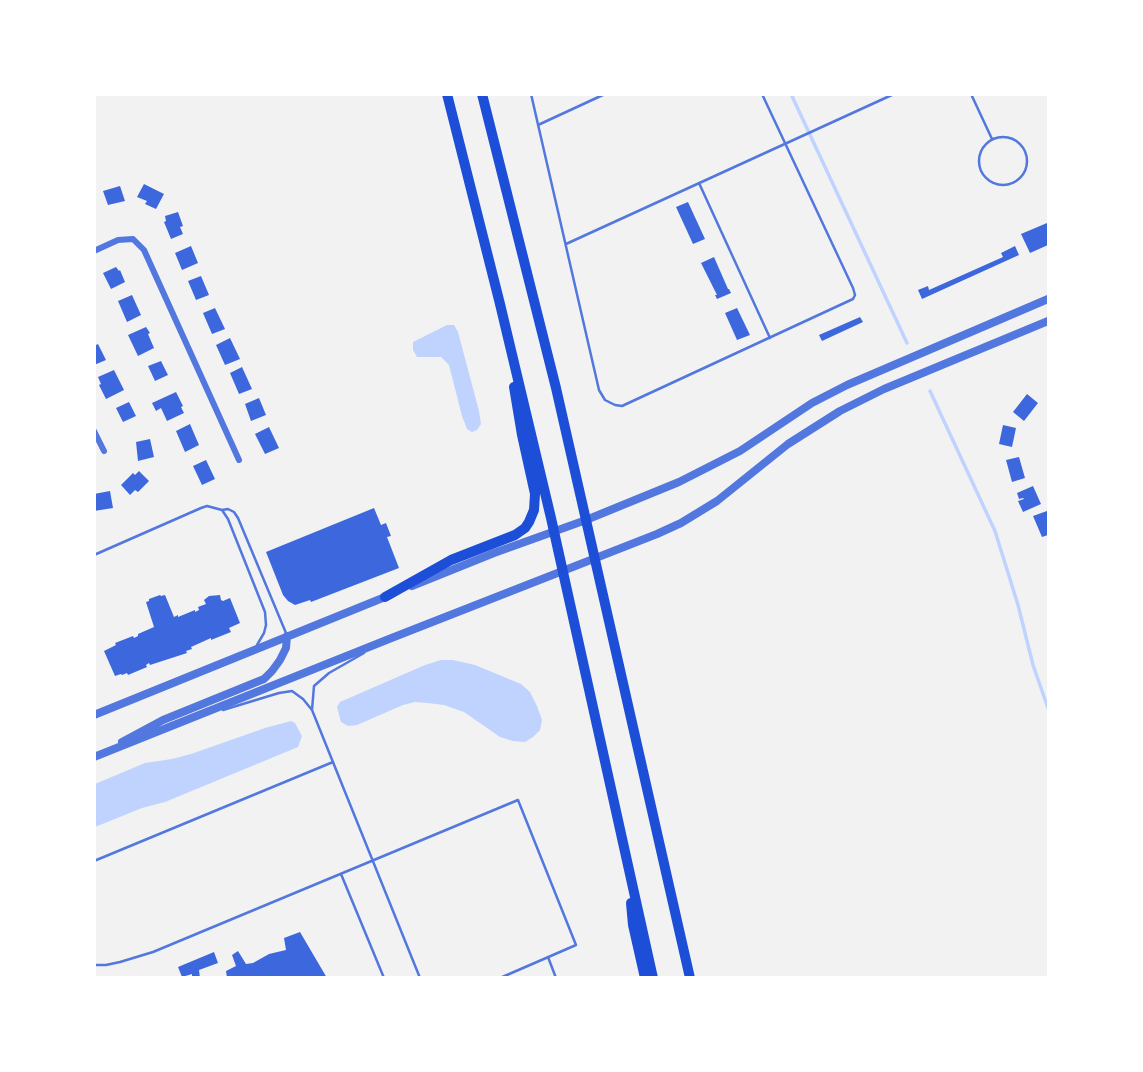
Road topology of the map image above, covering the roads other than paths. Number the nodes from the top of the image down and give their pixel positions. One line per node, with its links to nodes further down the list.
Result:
1 (447, 94): 15 (main road)
2 (482, 94): 22 (main road)
3 (531, 94): 8 (lane)
4 (605, 94): 8 (lane)
5 (762, 94): 10 (lane)
6 (894, 94): 10 (lane)
7 (971, 94): 9 (lane)
8 (538, 125): 12 (lane)
9 (992, 139): 9 (lane)
10 (785, 144): 11 (lane); 17 (lane)
11 (699, 183): 12 (lane); 17 (lane)
12 (565, 245): 17 (lane)
13 (94, 251): 20 (street)
14 (1048, 299): 22 (street)
15 (500, 304): 23 (main road); 27 (main road)
16 (1048, 321): 25 (street)
17 (770, 338)
18 (94, 431): 19 (street)
19 (104, 451)
20 (239, 460)
21 (222, 509): 24 (lane); 28 (lane); 30 (lane)
22 (586, 520): 23 (street); 25 (main road)
23 (554, 532): 26 (main road); 27 (street)
24 (94, 555)
25 (595, 558): 26 (street); 48 (main road)
26 (563, 570): 29 (street); 39 (main road)
27 (385, 597): 28 (street)
28 (287, 636): 30 (street); 34 (street)
29 (389, 639): 31 (lane); 33 (street)
30 (254, 650): 32 (street)
31 (312, 710): 33 (lane); 35 (lane)
32 (94, 715)
33 (183, 721): 34 (street)
34 (94, 757)
35 (333, 762): 36 (lane); 37 (lane)
36 (94, 861)
37 (373, 861): 38 (lane); 40 (lane); 43 (lane)
38 (341, 874): 41 (lane); 42 (lane)
39 (630, 875): 46 (main road); 47 (main road)
40 (548, 957): 44 (lane); 45 (lane)
41 (94, 965)
42 (384, 978)
43 (420, 978)
44 (500, 978)
45 (556, 978)
46 (645, 978)
47 (653, 978)
48 (690, 978)

